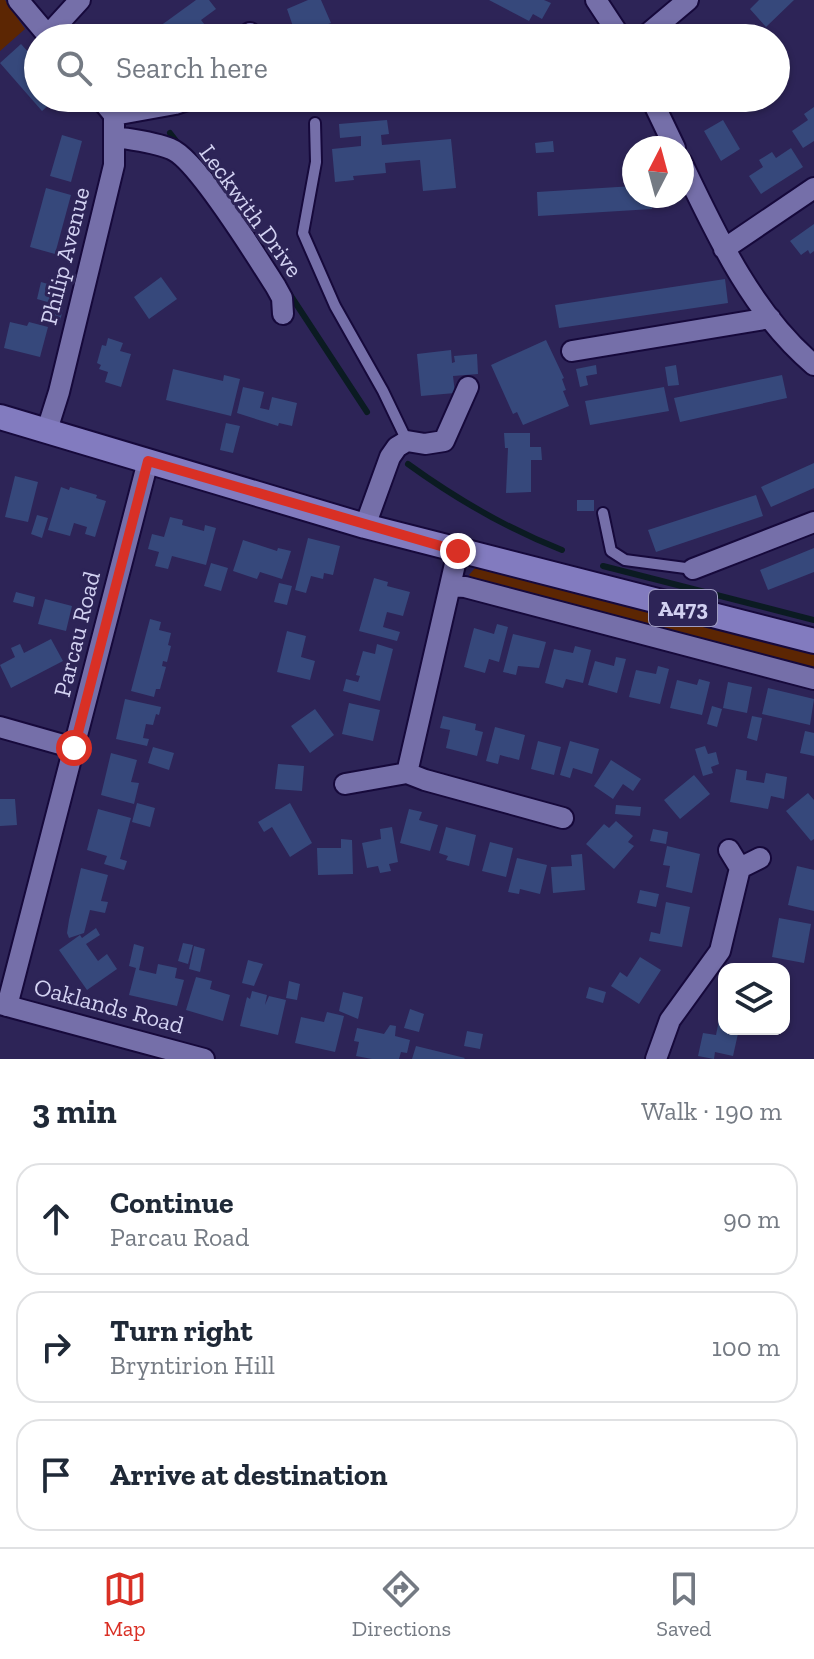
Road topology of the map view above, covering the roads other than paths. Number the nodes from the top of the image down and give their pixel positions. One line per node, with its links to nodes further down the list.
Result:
1 (18, 0): 5 (street)
2 (80, 0): 6 (street)
3 (596, 0): 7 (street)
4 (688, 0): 8 (street)
5 (39, 24)
6 (59, 24)
7 (612, 24)
8 (660, 24)
9 (112, 112): 12 (street)
10 (131, 112): 12 (street)
11 (658, 112): 14 (street)
12 (114, 115): 15 (street, Philip Avenue)
13 (315, 123): 26 (lane)
14 (669, 136)
15 (116, 137): 19 (street, Leckwith Drive); 25 (street, Philip Avenue)
16 (694, 188): 18 (street)
17 (814, 188): 18 (street)
18 (724, 249): 20 (street)
19 (283, 314)
20 (770, 318): 21 (street); 22 (street)
21 (572, 351)
22 (814, 365)
23 (468, 387): 26 (street)
24 (0, 417): 25 (main road, A473)
25 (47, 430): 27 (main road, A473)
26 (407, 441): 30 (street)
27 (148, 461): 30 (main road, A473); 37 (street, Parcau Road)
28 (603, 513): 32 (lane)
29 (814, 522): 32 (street)
30 (365, 526): 31 (main road, A473)
31 (458, 551): 33 (street); 34 (main road, A473)
32 (693, 569)
33 (450, 586): 35 (street); 38 (street)
34 (814, 641)
35 (814, 679)
36 (0, 727): 37 (street)
37 (74, 748): 44 (street, Parcau Road)
38 (407, 773): 39 (street); 40 (street)
39 (345, 784)
40 (563, 818)
41 (729, 850): 43 (street)
42 (760, 858): 43 (street)
43 (740, 868): 46 (street)
44 (3, 1005): 45 (street, Oaklands Road)
45 (204, 1059)
46 (656, 1059)

